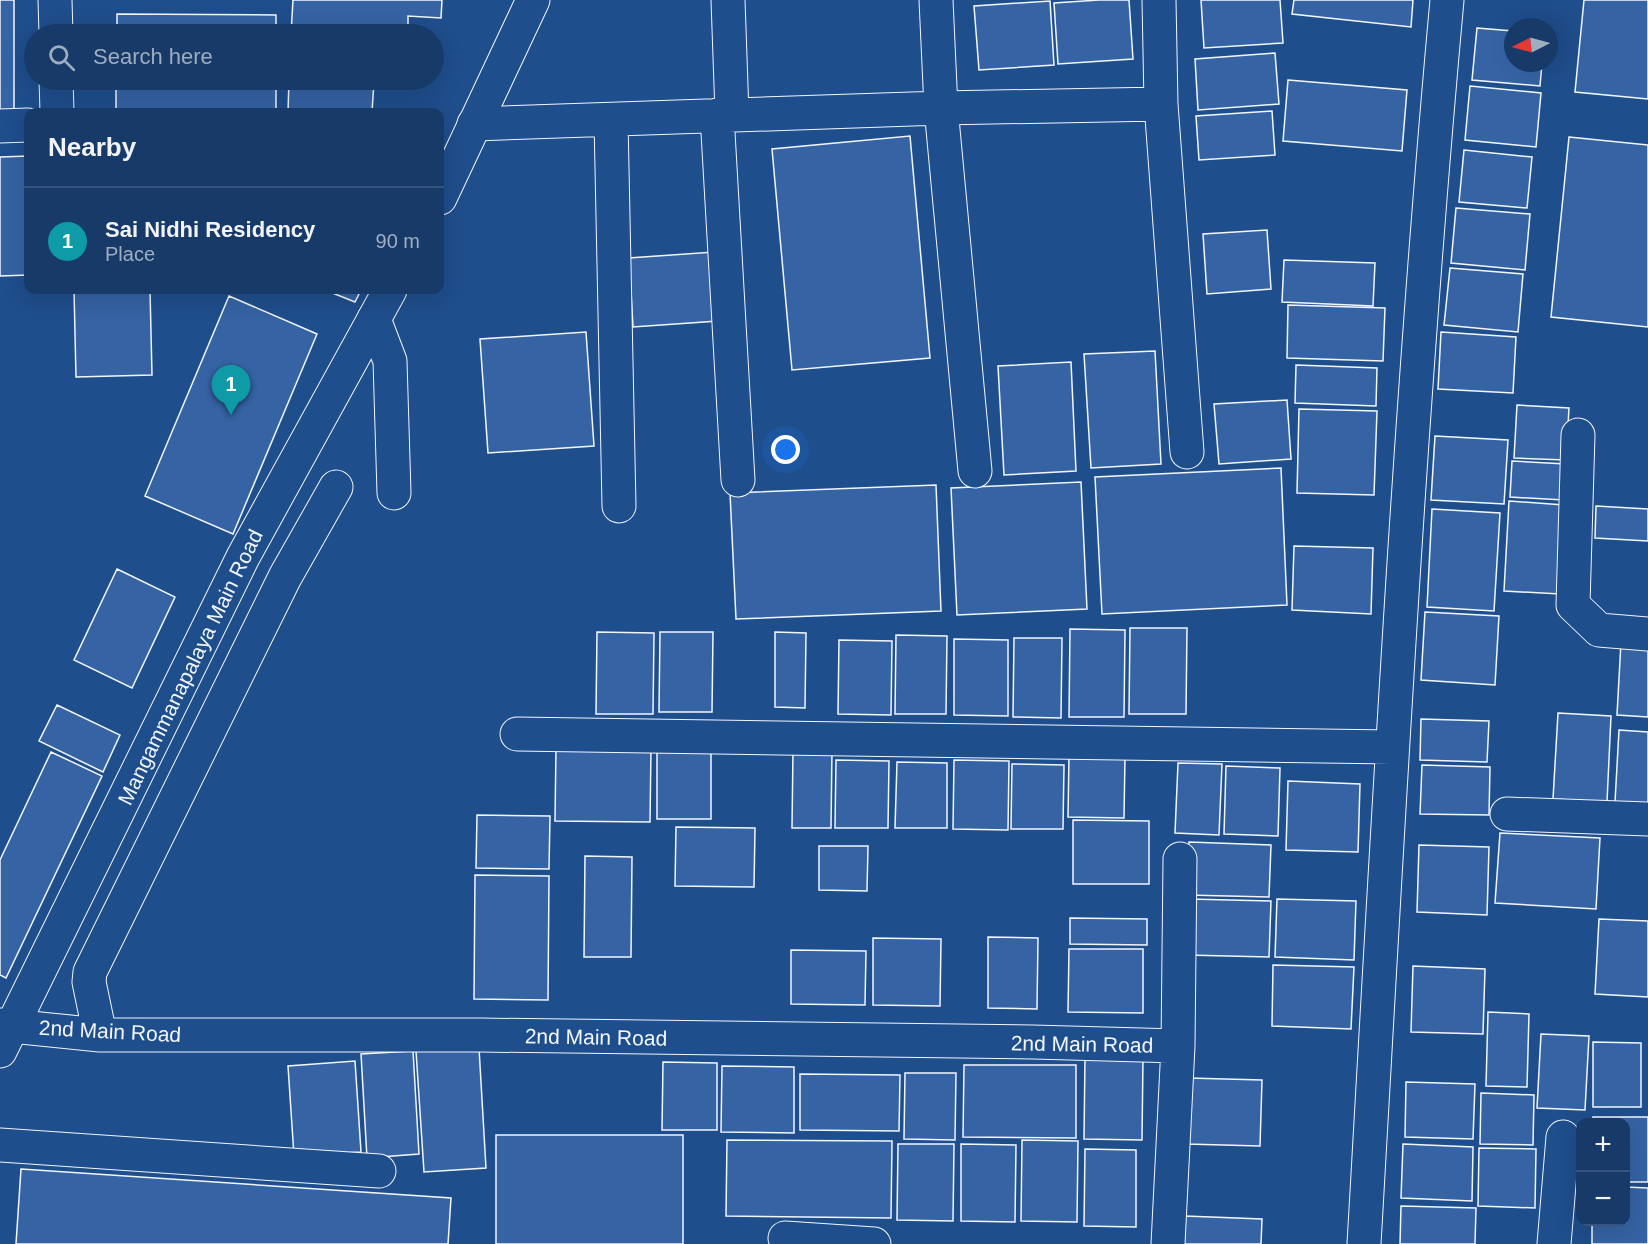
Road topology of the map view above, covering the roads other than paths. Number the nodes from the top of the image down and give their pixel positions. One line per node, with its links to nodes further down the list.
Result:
1 (56, 0): 7 (street)
2 (533, 0): 14 (street)
3 (728, 0): 12 (street)
4 (936, 0): 11 (street)
5 (1159, 0): 9 (street)
6 (1447, 0): 31 (street)
7 (56, 24)
8 (57, 90): 10 (street)
9 (1161, 104): 11 (street); 21 (street)
10 (57, 108)
11 (941, 108): 12 (street); 22 (street)
12 (725, 114): 13 (street); 23 (street)
13 (610, 120): 14 (street); 26 (street)
14 (474, 124): 17 (street)
15 (24, 125): 16 (street)
16 (0, 126)
17 (444, 189)
18 (388, 294): 19 (street, Mangammanapalaya Main Road)
19 (374, 319): 25 (street); 27 (street, Mangammanapalaya Main Road)
20 (1578, 435): 29 (street)
21 (1187, 452)
22 (975, 471)
23 (738, 480)
24 (336, 487): 28 (street)
25 (394, 493)
26 (619, 506)
27 (243, 557): 28 (street); 35 (street, Mangammanapalaya Main Road)
28 (285, 577): 36 (street)
29 (1648, 634)
30 (517, 734): 31 (street)
31 (1392, 747): 44 (street)
32 (1507, 814): 33 (street)
33 (1648, 819)
34 (1180, 859): 37 (street)
35 (5, 1033): 36 (street, 2nd Main Road)
36 (100, 1035): 37 (street, 2nd Main Road)
37 (1178, 1046): 43 (street)
38 (1563, 1137): 45 (street)
39 (0, 1145): 40 (street)
40 (379, 1171)
41 (785, 1238): 42 (street)
42 (874, 1244)
43 (1168, 1244)
44 (1364, 1244)
45 (1554, 1244)

